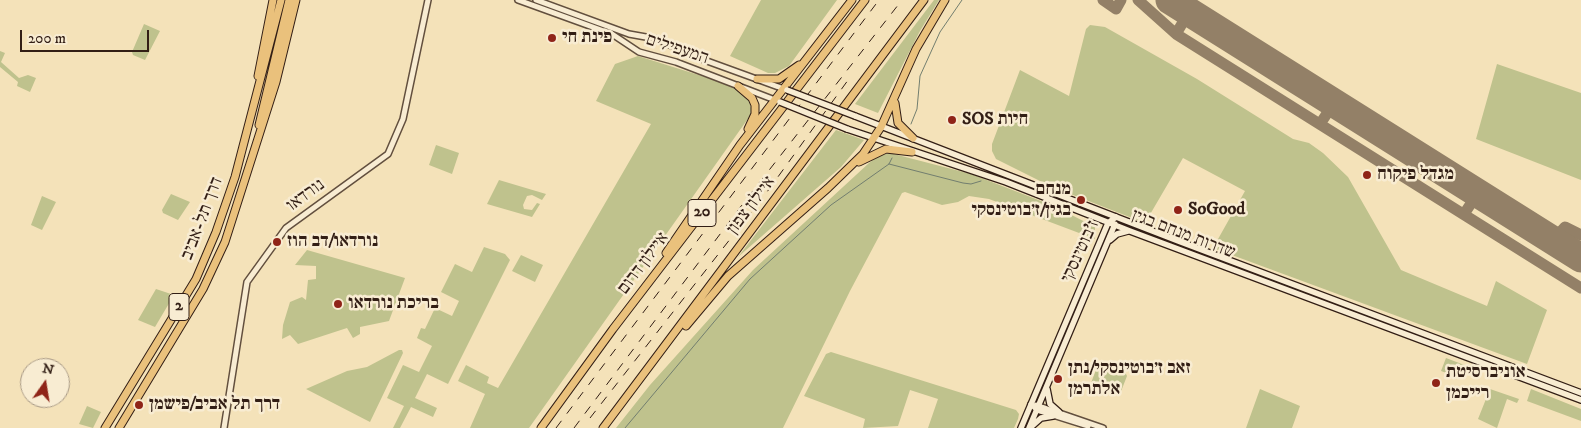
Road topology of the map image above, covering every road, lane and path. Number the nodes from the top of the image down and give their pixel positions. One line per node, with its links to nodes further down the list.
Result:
1 (273, 0): 24 (highway)
2 (281, 0): 24 (highway, דרך תל-אביב / 2)
3 (289, 0): 25 (highway, דרך תל-אביב / 2)
4 (296, 0): 25 (highway)
5 (428, 0): 43 (street, נורדאו)
6 (518, 0): 14 (street, המעפילים)
7 (536, 0): 13 (street, המעפילים)
8 (852, 0): 12 (highway)
9 (865, 0): 33 (highway, איילון דרום / 20)
10 (924, 0): 39 (highway, איילון צפון)
11 (945, 0): 16 (highway)
12 (805, 60): 13 (highway); 15 (highway)
13 (757, 79): 15 (street, המעפילים)
14 (738, 86): 17 (street, המעפילים); 21 (highway)
15 (786, 90): 17 (highway); 18 (main road, שדרות מנחם בגין, bridge)
16 (895, 98): 18 (highway); 19 (highway)
17 (777, 101): 20 (main road, שדרות מנחם בגין, bridge); 21 (highway)
18 (882, 127): 19 (main road, שדרות מנחם בגין); 20 (highway)
19 (913, 138): 27 (main road, שדרות מנחם בגין)
20 (874, 139): 22 (main road, שדרות מנחם בגין); 23 (highway)
21 (740, 145): 33 (highway)
22 (912, 152): 23 (highway); 26 (main road, שדרות מנחם בגין)
23 (852, 166): 39 (highway)
24 (235, 177): 42 (highway, דרך תל-אביב / 2)
25 (245, 181): 41 (highway, 2)
26 (1092, 216): 28 (main road, שדרות מנחם בגין); 31 (main road)
27 (1116, 217): 28 (main road, ז'בוטינסקי); 29 (main road, ז'בוטינסקי); 35 (main road, שדרות מנחם בגין)
28 (1108, 223): 29 (main road, שדרות מנחם בגין); 31 (main road, ז'בוטינסקי)
29 (1115, 226): 30 (main road, שדרות מנחם בגין); 32 (main road, ז'בוטינסקי)
30 (1130, 231): 32 (main road); 36 (main road, שדרות מנחם בגין)
31 (1101, 241): 37 (main road, ז'בוטינסקי)
32 (1108, 244): 34 (main road, ז'בוטינסקי)
33 (613, 329): 44 (highway, איילון דרום / 20)
34 (1048, 383): 38 (main road, ז'בוטינסקי); 40 (main road)
35 (1581, 393)
36 (1581, 400)
37 (1031, 404): 38 (street); 46 (main road, ז'בוטינסקי)
38 (1038, 408): 40 (street); 47 (main road, ז'בוטינסקי)
39 (617, 409): 45 (highway, איילון צפון)
40 (1056, 414): 47 (main road); 48 (street); 49 (street)
41 (119, 427)
42 (105, 428)
43 (224, 428)
44 (541, 428)
45 (603, 428)
46 (1021, 428)
47 (1030, 428)
48 (1092, 428)
49 (1102, 428)

